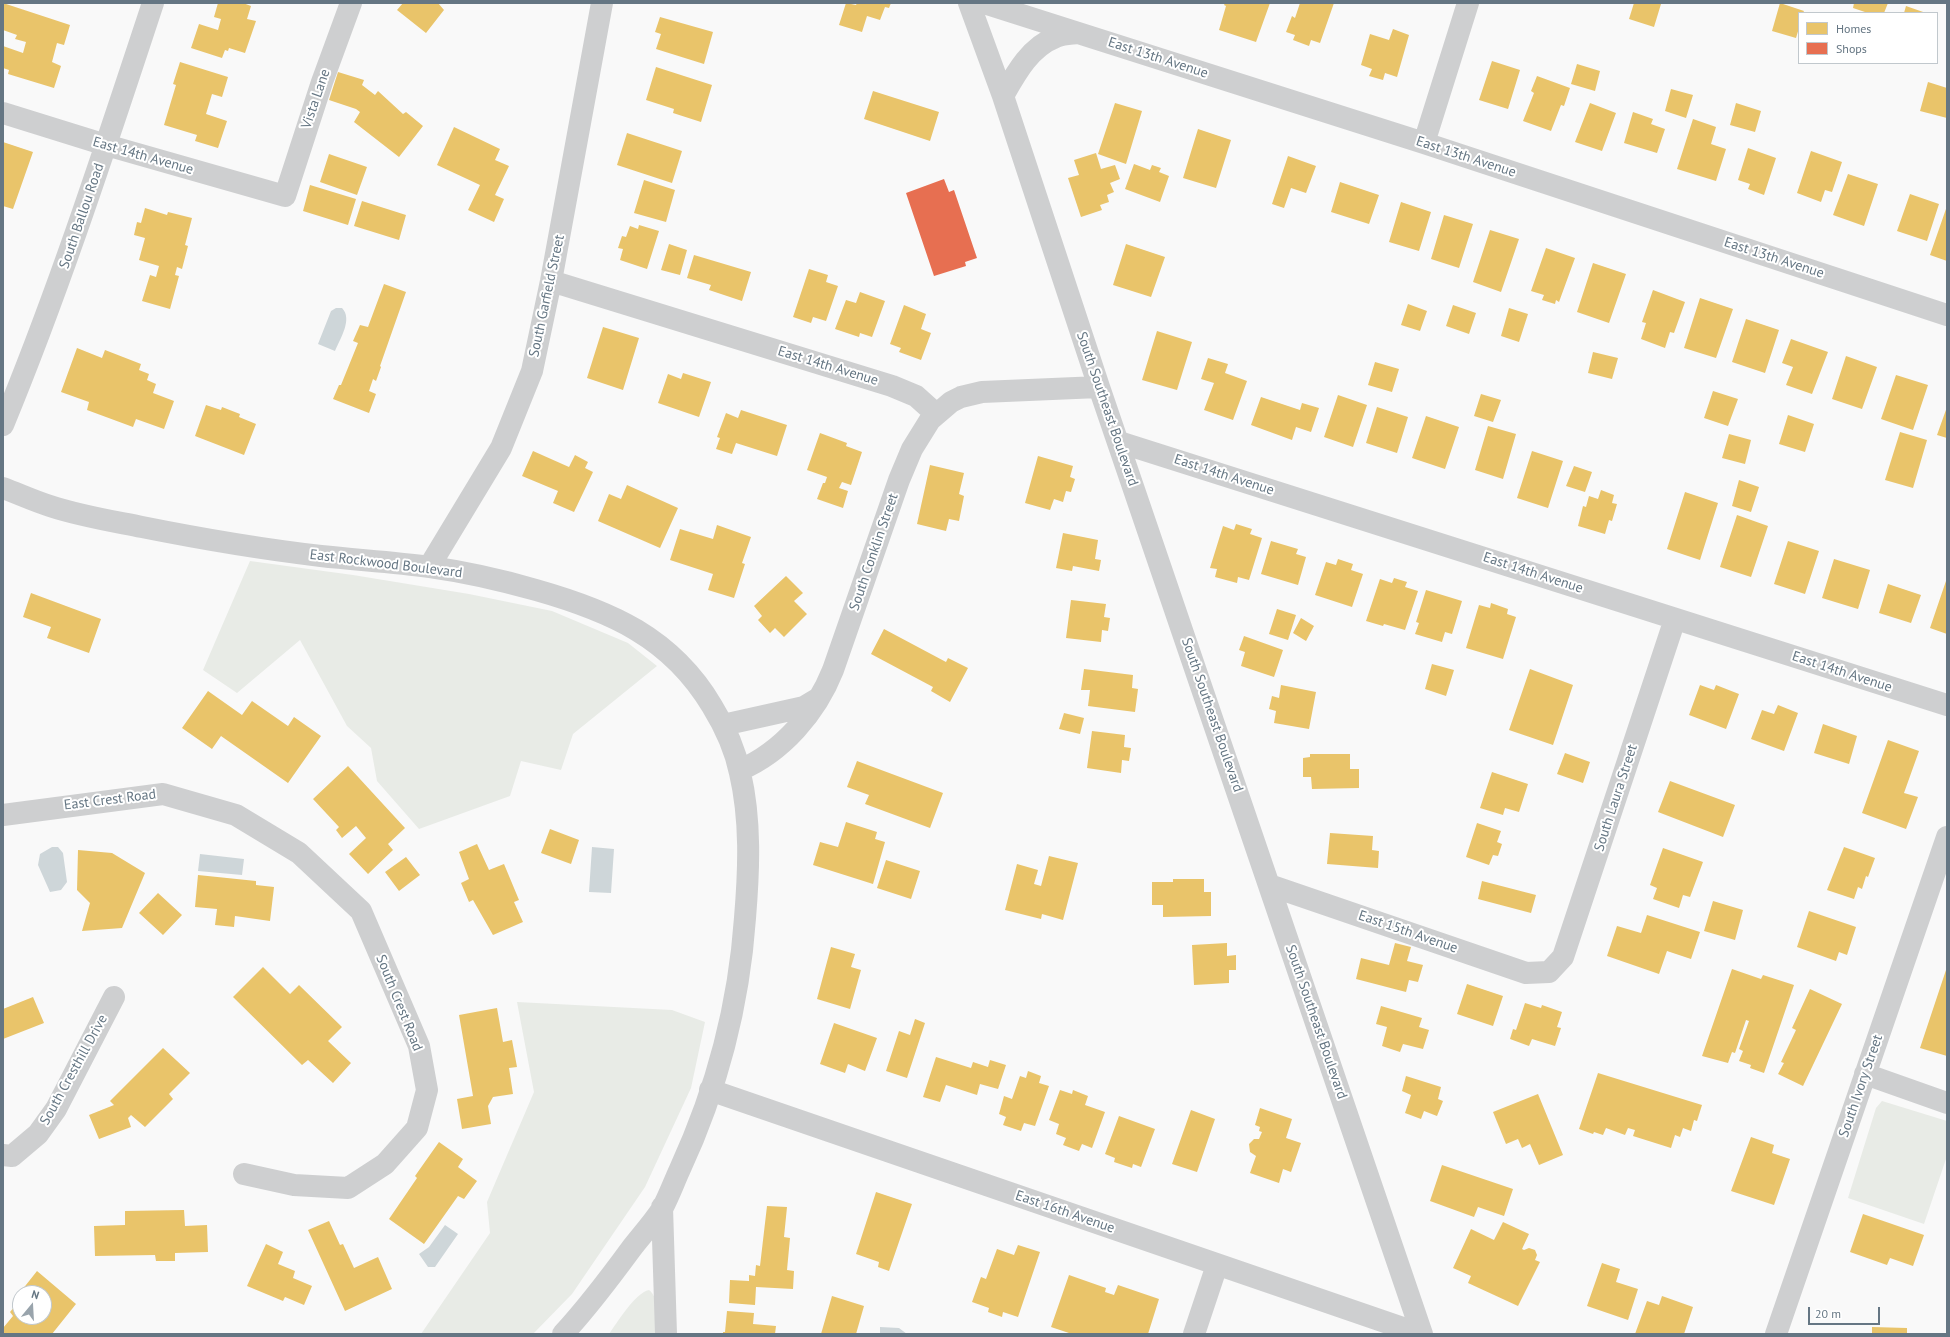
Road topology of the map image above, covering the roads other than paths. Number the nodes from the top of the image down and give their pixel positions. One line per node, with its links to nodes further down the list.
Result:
1 (153, 3): 11 (street, South Ballou Road)
2 (351, 3): 12 (street, Vista Lane)
3 (602, 3): 13 (street, South Garfield Street)
4 (969, 3): 8 (street, South Southeast Boulevard)
5 (984, 3): 7 (street, East 13th Avenue)
6 (1468, 3): 10 (street)
7 (1078, 33): 8 (street); 10 (street, East 13th Avenue)
8 (1003, 96): 15 (street, South Southeast Boulevard)
9 (3, 113): 11 (street, East 14th Avenue)
10 (1424, 143): 14 (street, East 13th Avenue)
11 (106, 145): 12 (street, East 14th Avenue); 17 (street, South Ballou Road)
12 (284, 196)
13 (551, 281): 16 (street, East 14th Avenue); 20 (street, South Garfield Street)
14 (1947, 315)
15 (1099, 387): 16 (street); 18 (street, South Southeast Boulevard)
16 (936, 414): 22 (street, South Conklin Street)
17 (3, 425)
18 (1119, 442): 21 (street, East 14th Avenue); 29 (street, South Southeast Boulevard)
19 (3, 488): 20 (street, East Rockwood Boulevard)
20 (429, 567): 24 (street, East Rockwood Boulevard)
21 (1675, 618): 23 (street, East 14th Avenue); 30 (street, South Laura Street)
22 (821, 696): 24 (street); 25 (street, South Conklin Street)
23 (1947, 705)
24 (723, 725): 25 (street, East Rockwood Boulevard)
25 (740, 770): 33 (street, East Rockwood Boulevard)
26 (3, 815): 28 (street, East Crest Road)
27 (1947, 837): 32 (street, South Ivory Street)
28 (299, 853): 36 (street, South Crest Road)
29 (1269, 885): 30 (street, East 15th Avenue); 42 (street, South Southeast Boulevard)
30 (1549, 972)
31 (114, 997): 35 (street, South Cresthill Drive)
32 (1865, 1074): 34 (street); 43 (street, South Ivory Street)
33 (710, 1090): 37 (street, East Rockwood Boulevard); 38 (street, East 16th Avenue)
34 (1947, 1103)
35 (7, 1155)
36 (244, 1174)
37 (662, 1207): 39 (street, East Rockwood Boulevard); 40 (street)
38 (1217, 1265): 41 (street); 42 (street, East 16th Avenue)
39 (563, 1334)
40 (666, 1334)
41 (1194, 1334)
42 (1421, 1334)
43 (1776, 1334)

